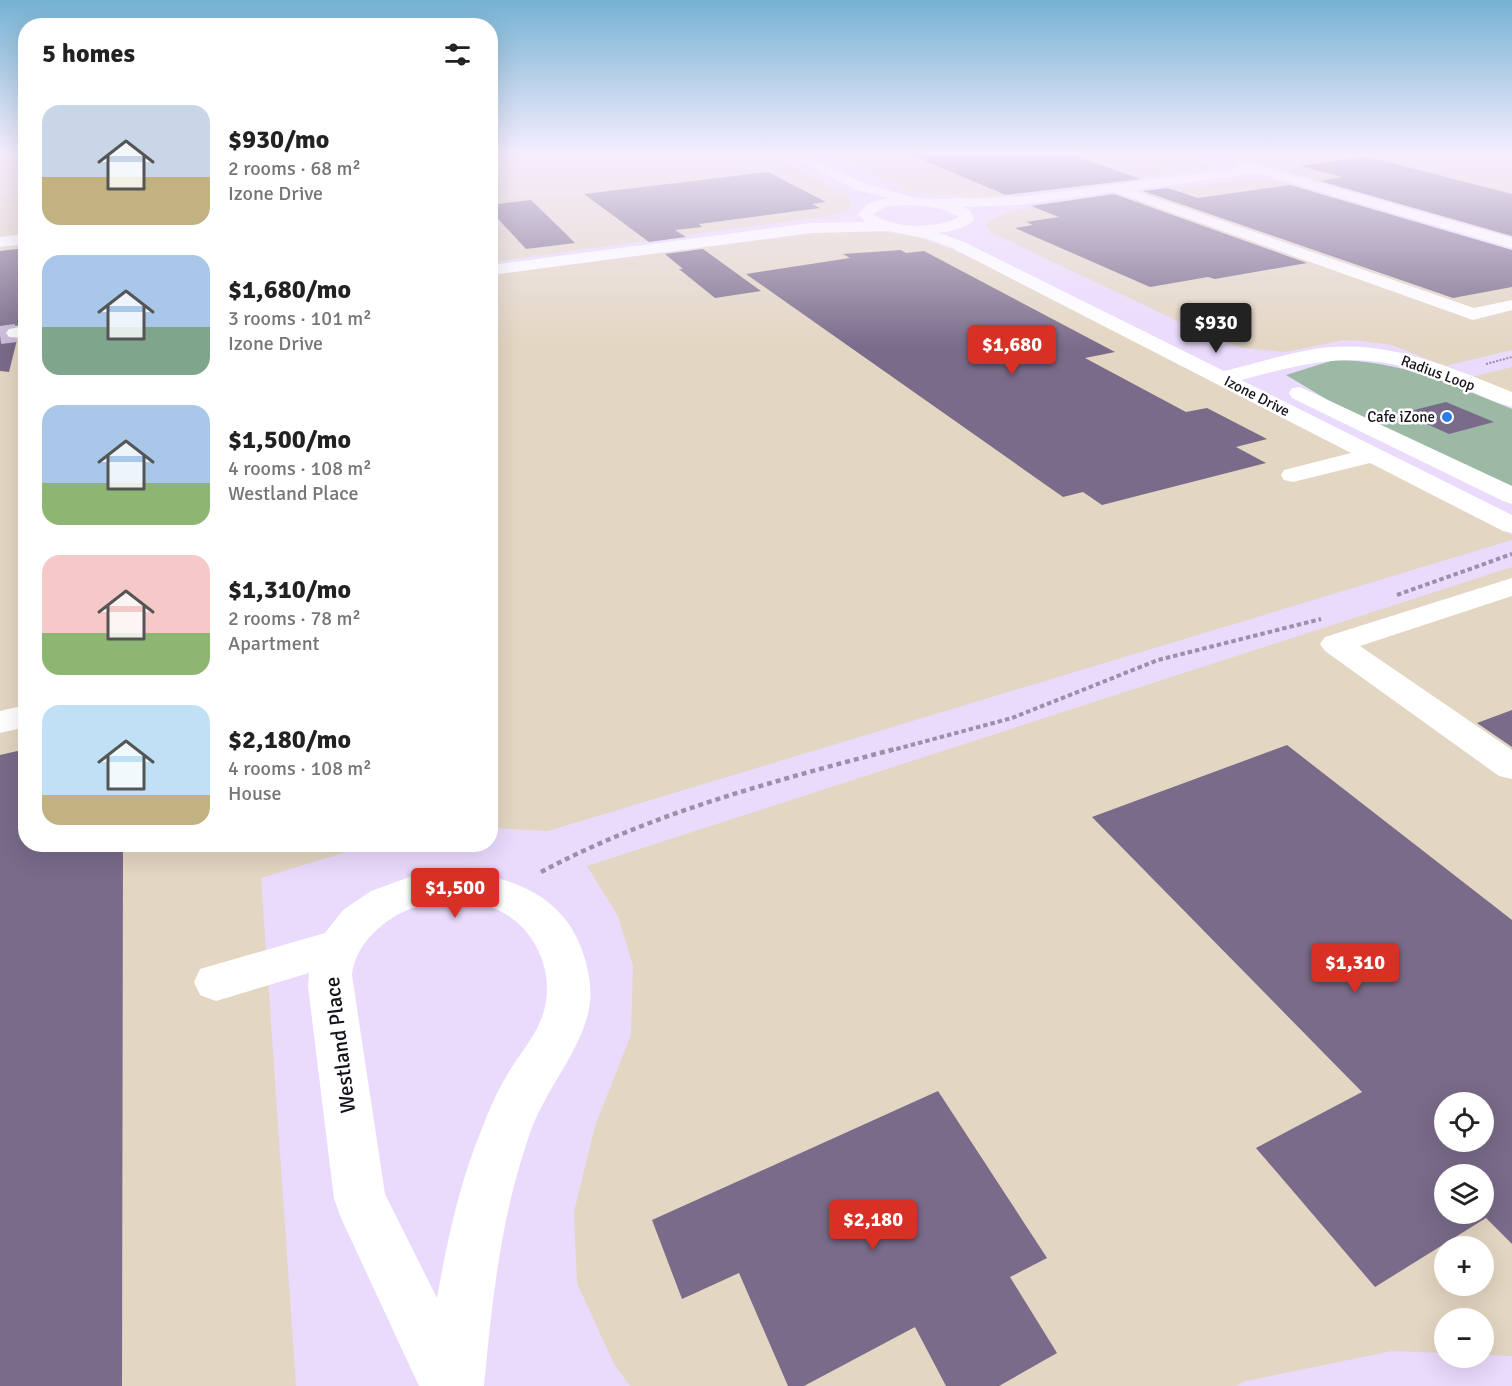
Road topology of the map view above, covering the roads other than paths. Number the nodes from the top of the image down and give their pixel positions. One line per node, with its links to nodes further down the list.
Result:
1 (842, 219): 7 (street)
2 (869, 219): 6 (street)
3 (1203, 219): 14 (street)
4 (1425, 219): 8 (street)
5 (966, 220): 6 (street); 15 (street)
6 (897, 227): 7 (street); 16 (street, Izone Drive)
7 (811, 228): 13 (street)
8 (1459, 229): 11 (street); 12 (street)
9 (18, 240): 10 (street)
10 (0, 242)
11 (1512, 243)
12 (1512, 251)
13 (498, 269)
14 (1512, 305)
15 (1168, 329)
16 (1166, 350): 17 (street); 20 (street, Izone Drive)
17 (1144, 354)
18 (1222, 355): 19 (street, Izone Drive)
19 (1254, 371): 20 (street, Radius Loop); 21 (street, Radius Loop); 24 (street, Izone Drive)
20 (1225, 385): 22 (street, Izone Drive)
21 (1512, 400)
22 (1372, 454): 23 (street); 25 (street, Izone Drive)
23 (1293, 475)
24 (1512, 496)
25 (1512, 525)
26 (1512, 587): 29 (street)
27 (18, 718): 28 (street)
28 (0, 722)
29 (1512, 767)
30 (339, 946): 31 (street); 32 (street, Westland Place); 32 (street, Westland Place)
31 (216, 982)
32 (452, 1386)

